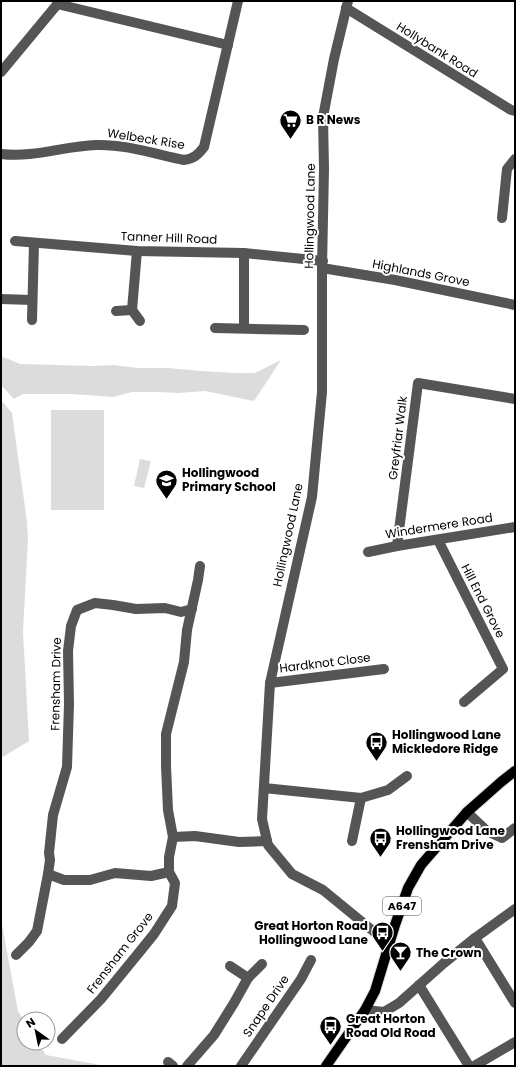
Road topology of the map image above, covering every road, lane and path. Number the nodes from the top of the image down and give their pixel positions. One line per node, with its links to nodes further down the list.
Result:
1 (238, 1): 4 (street, Welbeck Rise)
2 (58, 2): 4 (street); 5 (street)
3 (347, 5): 6 (street, Hollybank Road); 14 (street, Hollingwood Lane)
4 (228, 45): 7 (street, Welbeck Rise)
5 (1, 72)
6 (515, 112)
7 (1, 154)
8 (515, 159): 9 (street)
9 (502, 218)
10 (15, 241): 11 (street, Tanner Hill Road)
11 (34, 243): 12 (street, Tanner Hill Road); 16 (street)
12 (137, 251): 13 (street, Tanner Hill Road); 18 (street)
13 (244, 253): 14 (street, Tanner Hill Road); 23 (street)
14 (322, 265): 17 (street, Highlands Grove); 33 (street, Hollingwood Lane)
15 (1, 299): 16 (street)
16 (32, 300): 20 (street)
17 (515, 305)
18 (132, 310): 19 (street); 21 (street)
19 (116, 311)
20 (32, 320)
21 (140, 321)
22 (215, 328): 23 (street)
23 (244, 328): 24 (street)
24 (304, 330)
25 (515, 399): 28 (street, Greyfriar Walk)
26 (515, 527): 27 (street, Windermere Road)
27 (438, 540): 28 (street, Windermere Road); 34 (street, Hill End Grove)
28 (397, 546): 29 (street, Windermere Road)
29 (368, 552)
30 (200, 566): 31 (street)
31 (192, 609): 41 (street); 45 (street, Frensham Drive)
32 (384, 669): 33 (street, Hardknot Close)
33 (270, 683): 37 (street, Hollingwood Lane)
34 (464, 702)
35 (515, 771): 39 (main road, A647)
36 (408, 776): 38 (street)
37 (264, 788): 38 (street); 42 (street, Hollingwood Lane)
38 (361, 798): 43 (street)
39 (467, 812): 40 (street); 48 (main road, A647)
40 (515, 828)
41 (173, 837): 42 (street); 44 (street, Frensham Grove)
42 (267, 841): 48 (street, Hollingwood Lane)
43 (352, 841)
44 (169, 872): 45 (street); 57 (street, Frensham Grove)
45 (48, 874): 49 (street)
46 (515, 909): 47 (street)
47 (475, 938): 54 (street); 55 (street)
48 (389, 944): 56 (main road, A647)
49 (16, 955)
50 (312, 960): 60 (street, Snape Drive)
51 (262, 964): 53 (street)
52 (230, 966): 53 (street)
53 (248, 978): 59 (street)
54 (420, 985): 56 (street); 62 (street)
55 (515, 1003)
56 (365, 1010): 61 (main road, A647)
57 (62, 1039)
58 (515, 1042): 63 (street)
59 (187, 1066)
60 (241, 1066)
61 (326, 1066)
62 (470, 1066)
63 (474, 1066)

